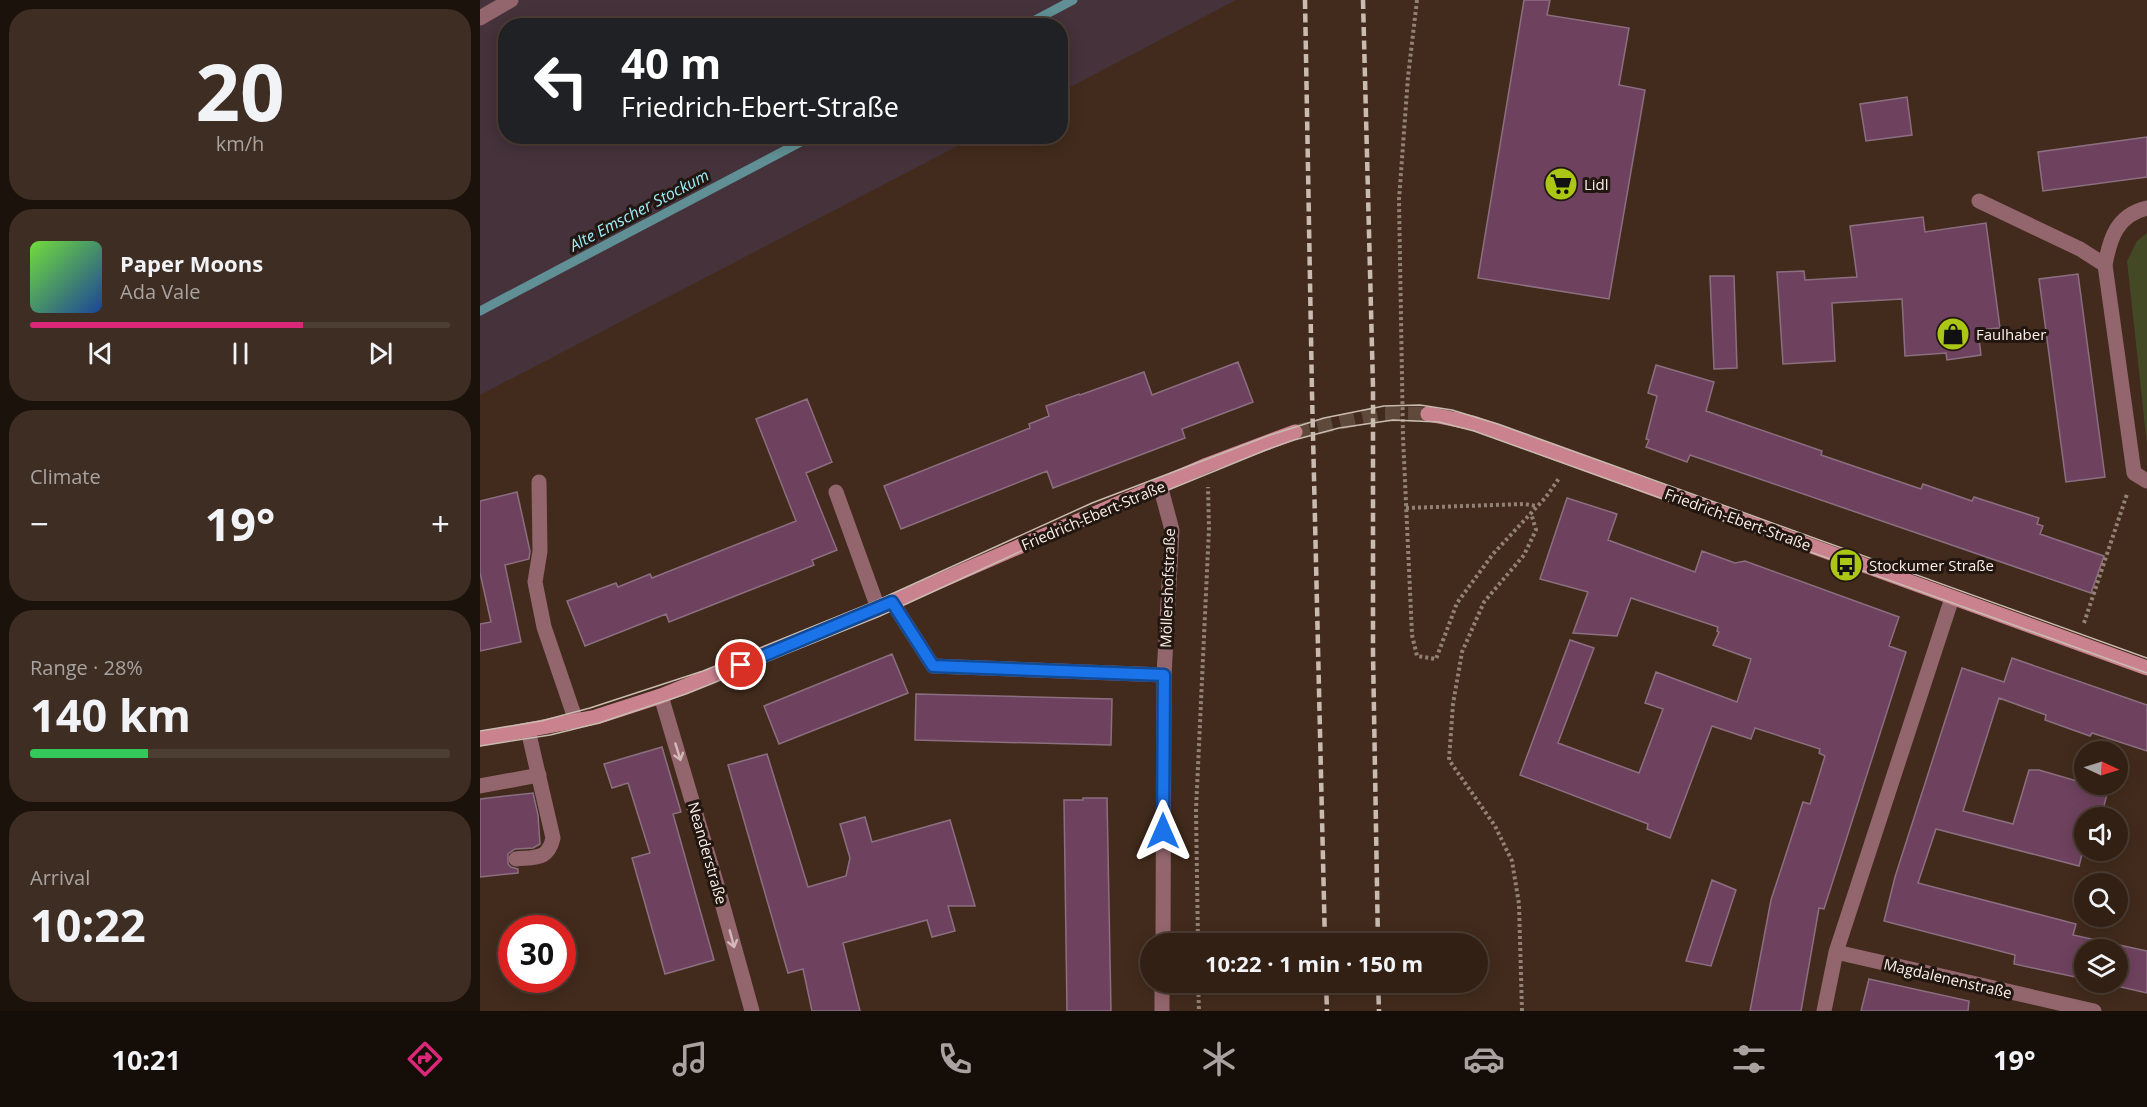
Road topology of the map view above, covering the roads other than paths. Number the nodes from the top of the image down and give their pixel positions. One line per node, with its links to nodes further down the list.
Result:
1 (511, 0): 2 (street)
2 (480, 18)
3 (1979, 201): 5 (street)
4 (2147, 208): 5 (street)
5 (2105, 265): 8 (street)
6 (1428, 414): 12 (main road, Friedrich-Ebert-Straße)
7 (1295, 432): 10 (main road, Friedrich-Ebert-Straße)
8 (2140, 477)
9 (538, 482): 17 (street)
10 (1160, 485): 13 (main road, Friedrich-Ebert-Straße); 15 (street, Möllershofstraße)
11 (836, 492): 13 (street)
12 (1952, 598): 14 (main road, Friedrich-Ebert-Straße); 24 (street)
13 (885, 605): 15 (street); 16 (main road, Friedrich-Ebert-Straße)
14 (2147, 668)
15 (1164, 675): 23 (street, Möllershofstraße)
16 (661, 696): 17 (main road, Friedrich-Ebert-Straße); 26 (street, Neanderstraße, one-way to 26)
17 (576, 721): 18 (main road, Friedrich-Ebert-Straße)
18 (528, 730): 19 (main road, Friedrich-Ebert-Straße); 20 (street)
19 (480, 739)
20 (539, 775): 21 (street); 22 (street)
21 (480, 786)
22 (516, 860)
23 (1163, 933)
24 (1836, 952): 28 (street); 29 (street, Magdalenenstraße)
25 (1162, 993): 27 (street)
26 (752, 1011)
27 (1162, 1011)
28 (1824, 1011)
29 (2094, 1011)

